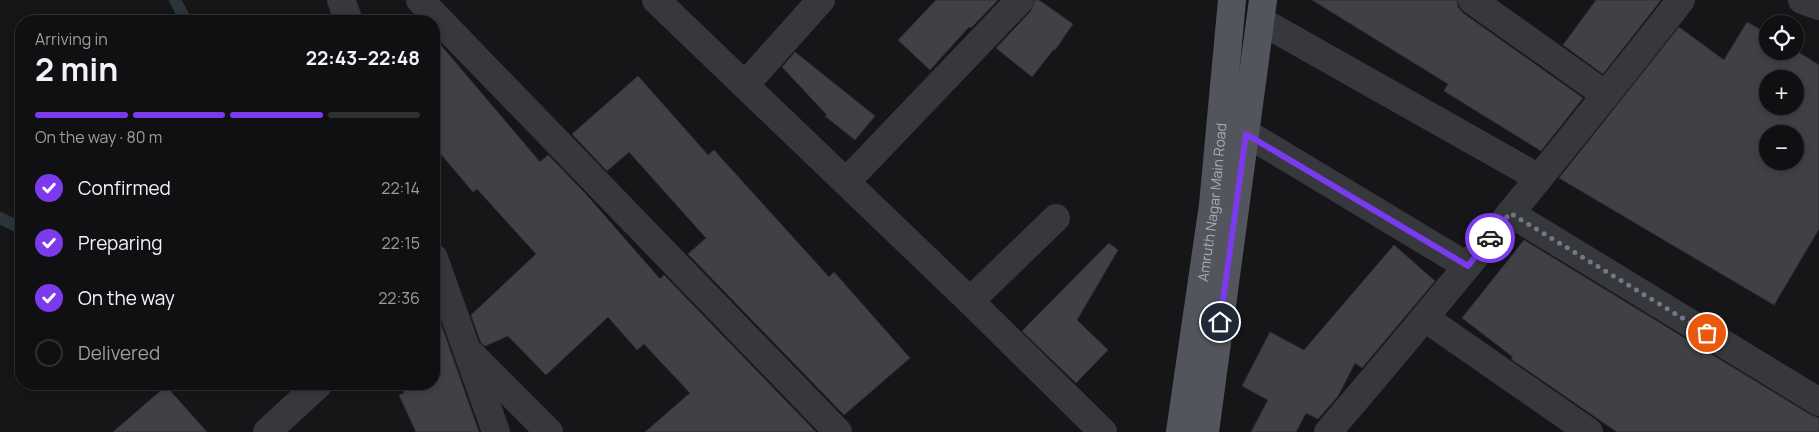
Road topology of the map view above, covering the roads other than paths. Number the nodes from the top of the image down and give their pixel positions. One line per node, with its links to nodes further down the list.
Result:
1 (341, 0): 12 (street)
2 (420, 0): 13 (street)
3 (656, 0): 15 (street)
4 (821, 0): 15 (street)
5 (1020, 0): 19 (street)
6 (1232, 0): 34 (main road, Amruth Nagar Main Road)
7 (1472, 0): 16 (street)
8 (1681, 0): 16 (street)
9 (1802, 0): 10 (street)
10 (1819, 6)
11 (1262, 10): 17 (main road, Amruth Nagar Main Road); 18 (street)
12 (347, 15)
13 (435, 15)
14 (440, 21): 32 (street)
15 (745, 85): 19 (street)
16 (1606, 95): 18 (street)
17 (1246, 134): 22 (street); 35 (main road, Amruth Nagar Main Road)
18 (1539, 178): 20 (street)
19 (846, 182): 24 (street)
20 (1510, 213): 22 (street); 28 (street)
21 (1056, 218): 24 (street)
22 (1468, 266): 25 (street)
23 (440, 275): 26 (street)
24 (970, 300): 33 (street)
25 (1425, 318): 36 (street); 37 (street)
26 (466, 350): 30 (street); 31 (street)
27 (312, 390): 29 (street)
28 (1819, 402)
29 (267, 432)
30 (496, 432)
31 (549, 432)
32 (838, 432)
33 (1103, 432)
34 (1180, 432)
35 (1205, 432)
36 (1328, 432)
37 (1589, 432)

